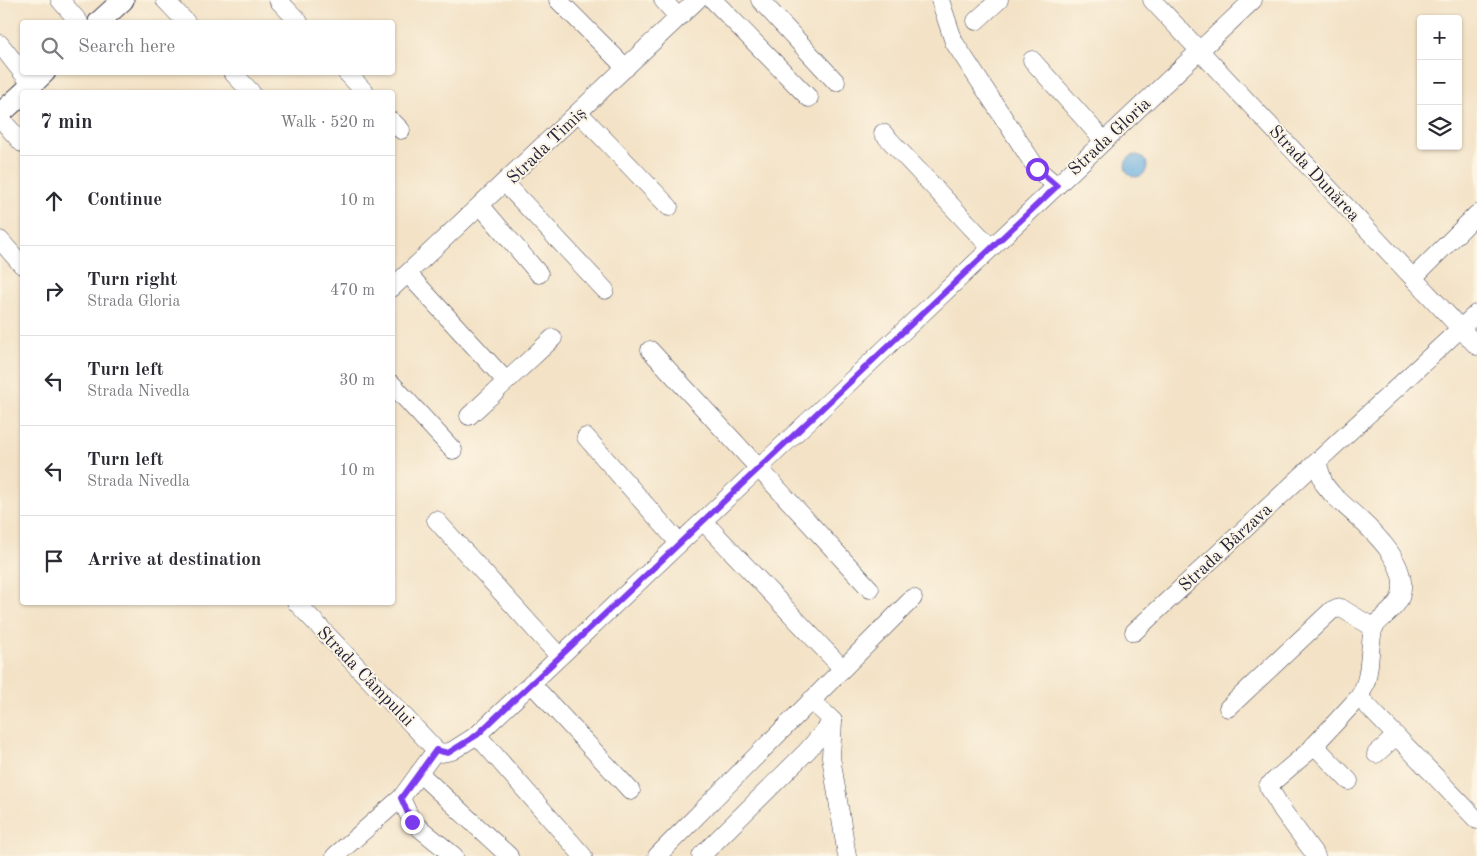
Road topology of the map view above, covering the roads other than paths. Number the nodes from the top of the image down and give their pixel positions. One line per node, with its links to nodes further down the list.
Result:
1 (60, 0): 15 (street)
2 (165, 0): 17 (street)
3 (278, 0): 18 (street)
4 (558, 0): 23 (street)
5 (663, 0): 14 (street)
6 (697, 0): 14 (street, Strada Timiș)
7 (713, 0): 33 (street)
8 (760, 0): 28 (street)
9 (940, 0): 41 (street)
10 (999, 0): 19 (street)
11 (1152, 0): 21 (street, Strada Dunărea)
12 (1253, 0): 21 (street, Strada Gloria)
13 (116, 2): 16 (main road)
14 (678, 17): 23 (street, Strada Timiș)
15 (78, 20)
16 (101, 20)
17 (184, 20)
18 (297, 20)
19 (976, 21)
20 (0, 44): 24 (street)
21 (1200, 51): 39 (street, Strada Gloria); 50 (street, Strada Dunărea)
22 (1032, 60): 39 (street)
23 (626, 68): 34 (street, Strada Timiș)
24 (20, 71)
25 (23, 75): 29 (street)
26 (235, 75): 30 (street)
27 (349, 75): 31 (street)
28 (836, 82)
29 (31, 86)
30 (248, 90)
31 (363, 90)
32 (20, 96): 35 (main road)
33 (809, 98)
34 (579, 113): 40 (street, Strada Timiș); 43 (street)
35 (0, 114)
36 (0, 118): 38 (street)
37 (883, 133): 46 (street)
38 (20, 141)
39 (1104, 141): 41 (street, Strada Gloria)
40 (506, 183): 42 (street, Strada Timiș); 52 (street)
41 (1057, 186): 46 (street, Strada Gloria)
42 (481, 206): 48 (street, Strada Timiș); 49 (street)
43 (669, 207)
44 (1477, 214): 50 (street)
45 (0, 240): 47 (street)
46 (991, 248): 64 (street, Strada Gloria)
47 (20, 263)
48 (408, 274): 51 (street, Strada Timiș); 58 (street)
49 (539, 274)
50 (1413, 278): 54 (street, Strada Dunărea)
51 (395, 285)
52 (605, 290)
53 (1477, 313): 54 (street, Strada Bârzava)
54 (1461, 328): 56 (street, Strada Dunărea); 63 (street, Strada Bârzava)
55 (553, 338): 58 (street)
56 (1477, 346)
57 (650, 350): 64 (street)
58 (506, 382): 60 (street)
59 (395, 387): 62 (street)
60 (469, 416)
61 (586, 437): 67 (street)
62 (453, 450)
63 (1317, 462): 71 (street); 72 (street, Strada Bârzava)
64 (758, 467): 66 (street, Strada Gloria); 68 (street)
65 (436, 520): 73 (street)
66 (703, 521): 67 (street, Strada Gloria); 74 (street)
67 (679, 543): 73 (street, Strada Gloria)
68 (870, 589)
69 (913, 598): 74 (street)
70 (299, 605): 83 (street, Strada Câmpului)
71 (1374, 628): 76 (street); 78 (street)
72 (1134, 632)
73 (559, 656): 75 (street, Strada Gloria)
74 (842, 668): 77 (street)
75 (531, 683): 80 (street, Strada Gloria); 87 (street)
76 (1359, 698): 81 (street); 82 (street)
77 (810, 700): 79 (street); 94 (street)
78 (1228, 708)
79 (832, 721): 95 (street); 96 (street)
80 (477, 735): 83 (street, Strada Gloria); 93 (street)
81 (1396, 736): 84 (street); 89 (street)
82 (1314, 745): 86 (street); 97 (street)
83 (436, 750): 85 (street)
84 (1376, 754)
85 (419, 773): 88 (street); 92 (street)
86 (1349, 781)
87 (631, 791)
88 (401, 798): 90 (street); 91 (street)
89 (1477, 820)
90 (335, 856)
91 (454, 856)
92 (508, 856)
93 (583, 856)
94 (657, 856)
95 (702, 856)
96 (847, 856)
97 (1316, 856)

